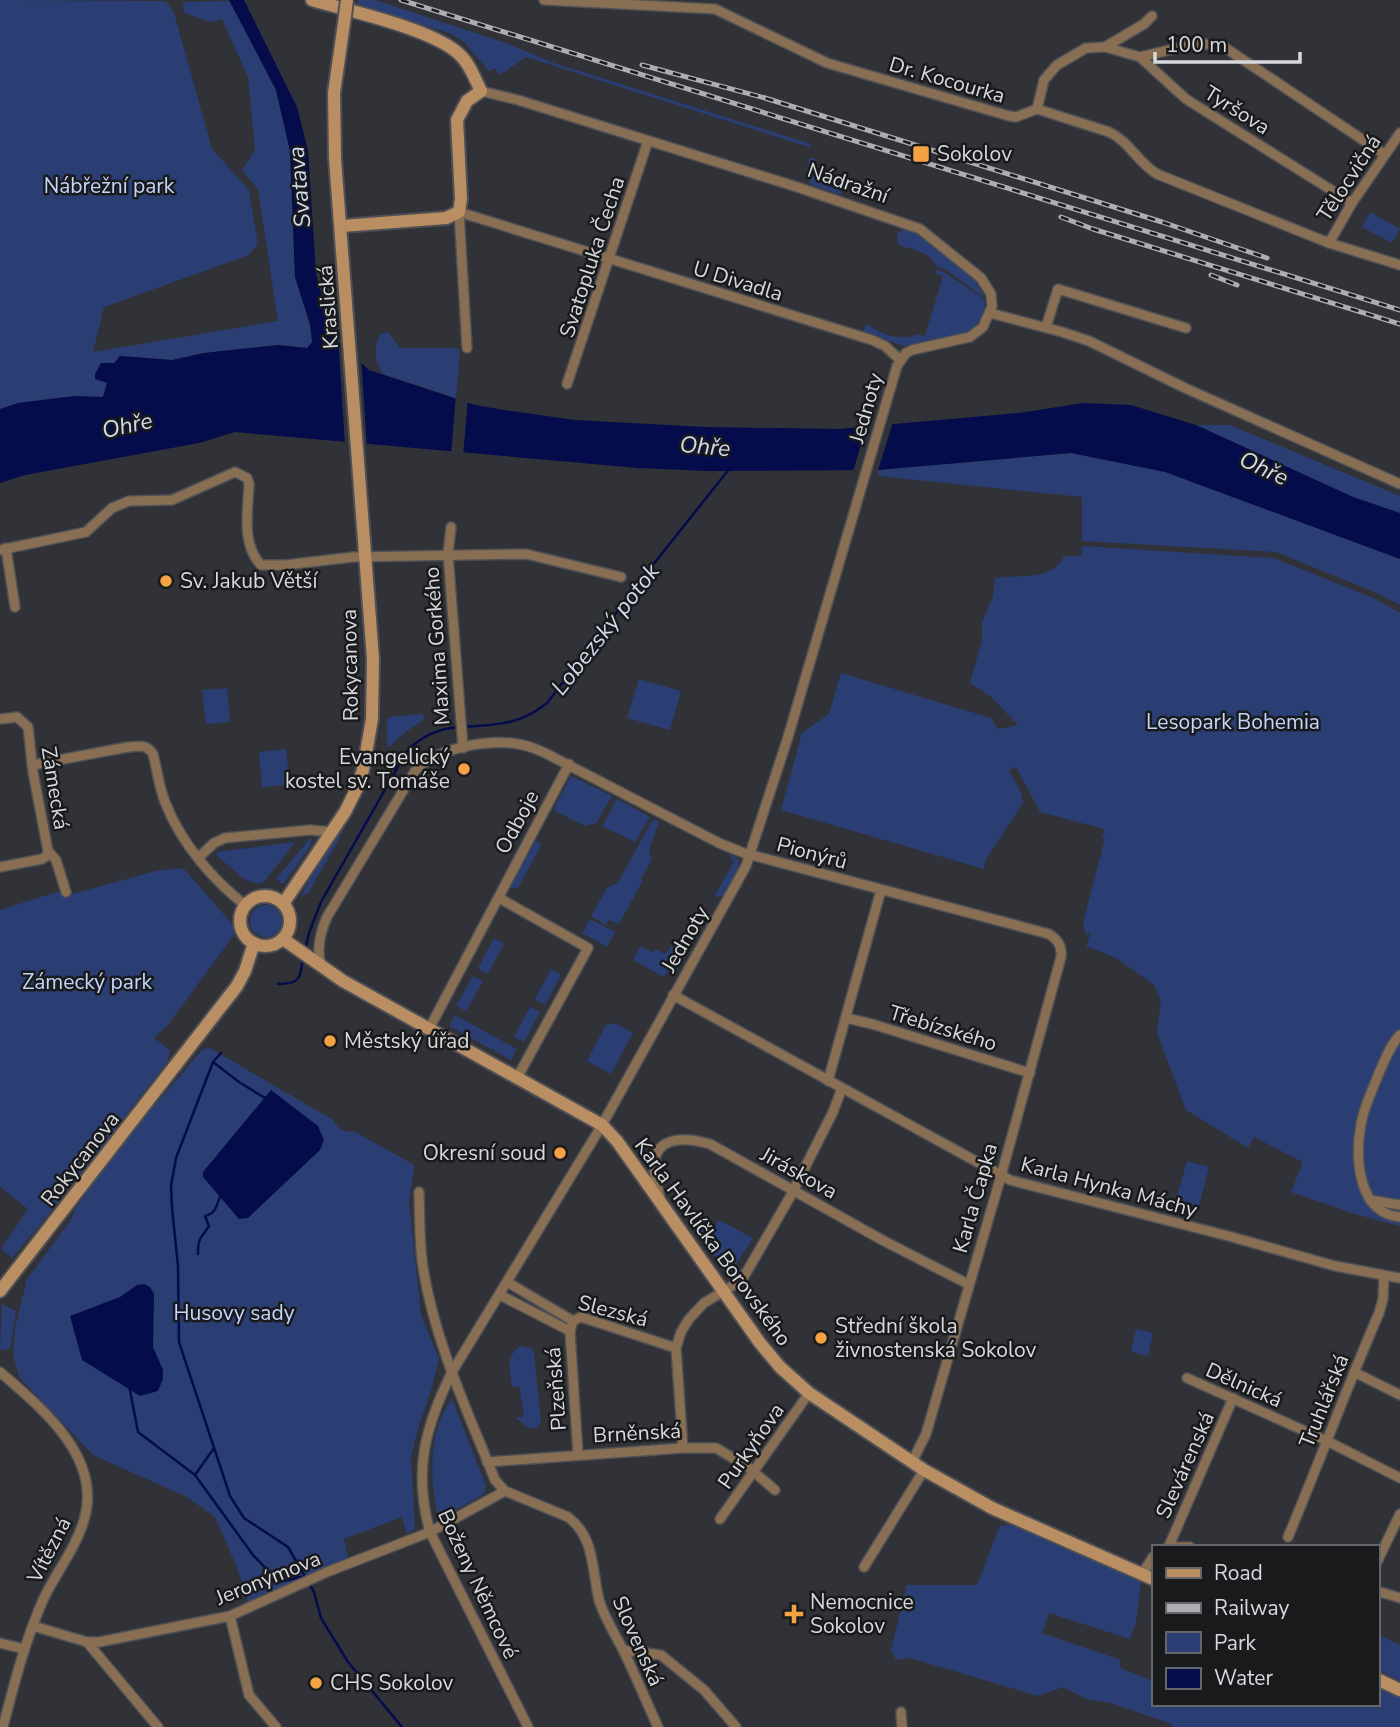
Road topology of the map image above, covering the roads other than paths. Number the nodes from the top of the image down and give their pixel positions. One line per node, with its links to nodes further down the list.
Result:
1 (312, 0): 8 (street)
2 (347, 0): 15 (street, Kraslická, bridge)
3 (544, 0): 4 (street, Dr. Kocourka)
4 (717, 4): 9 (street, Dr. Kocourka)
5 (1152, 16): 6 (street)
6 (1105, 47): 7 (street, Tyršova); 9 (street)
7 (1139, 57): 12 (street); 13 (street, Tyršova)
8 (481, 91): 11 (street, Nádražní); 14 (street)
9 (1037, 109): 16 (street, Dr. Kocourka)
10 (1400, 133): 12 (street, Tělocvičná)
11 (648, 141): 17 (street, Svatopluka Čecha); 19 (street, Nádražní)
12 (1384, 155): 13 (street, Tělocvičná)
13 (1352, 203): 16 (street, Tělocvičná)
14 (459, 212): 15 (street); 17 (street, U Divadla); 22 (street)
15 (342, 226): 26 (street, Kraslická)
16 (1329, 243): 18 (street, Dr. Kocourka)
17 (610, 260): 23 (street, U Divadla); 24 (street, Svatopluka Čecha)
18 (1400, 265)
19 (990, 313): 20 (street); 23 (street)
20 (1046, 327): 21 (street); 25 (street)
21 (1186, 328)
22 (467, 348)
23 (900, 360): 39 (street, Jednoty)
24 (567, 384)
25 (1400, 484)
26 (359, 486): 30 (street, Rokycanova)
27 (452, 527): 29 (street, Maxima Gorkého)
28 (3, 549): 30 (street); 32 (street)
29 (448, 554): 30 (street); 31 (street); 34 (street, Maxima Gorkého)
30 (364, 557): 37 (street, Rokycanova)
31 (621, 577)
32 (15, 607)
33 (0, 719): 36 (street, Zámecká)
34 (463, 748): 35 (street, Pionýrů); 50 (street, Pionýrů)
35 (569, 764): 39 (street, Pionýrů); 44 (street, Odboje)
36 (32, 765): 38 (street, Zámecká); 40 (street)
37 (332, 832): 40 (street); 45 (street, Rokycanova)
38 (48, 852): 41 (street); 43 (street, Zámecká)
39 (751, 855): 42 (street, Pionýrů); 51 (street, Jednoty)
40 (198, 858): 46 (street)
41 (0, 867)
42 (881, 890): 48 (street, Pionýrů); 52 (street)
43 (66, 892)
44 (499, 898): 53 (street, Odboje); 56 (street)
45 (283, 904): 46 (street); 47 (street)
46 (246, 906): 49 (street)
47 (283, 939): 49 (street); 50 (street, Karla Havlíčka Borovského)
48 (1058, 941): 55 (street, Karla Čapka)
49 (254, 943): 71 (street, Rokycanova)
50 (322, 967): 53 (street, Karla Havlíčka Borovského)
51 (673, 995): 57 (street, Karla Hynka Máchy); 59 (street, Jednoty)
52 (846, 1018): 55 (street, Třebízského); 57 (street)
53 (429, 1029): 56 (street, Karla Havlíčka Borovského)
54 (1400, 1035): 63 (street)
55 (1030, 1073): 60 (street, Karla Čapka)
56 (517, 1078): 59 (street, Karla Havlíčka Borovského)
57 (828, 1080): 58 (street, Karla Hynka Máchy)
58 (842, 1088): 60 (street, Karla Hynka Máchy); 61 (street)
59 (602, 1125): 64 (street, Karla Havlíčka Borovského); 69 (street, Jednoty)
60 (1001, 1176): 67 (street, Karla Hynka Máchy); 70 (street, Karla Čapka)
61 (793, 1189): 64 (street, Jiráskova); 70 (street, Jiráskova); 72 (street)
62 (419, 1192): 79 (street)
63 (1370, 1200): 65 (street); 66 (street)
64 (662, 1203): 72 (street, Karla Havlíčka Borovského)
65 (1400, 1205)
66 (1400, 1217)
67 (1384, 1276): 68 (street, Karla Hynka Máchy); 78 (street, Truhlářská)
68 (1400, 1278)
69 (507, 1282): 73 (street, Jednoty); 74 (street, Slezská)
70 (968, 1284): 88 (street, Karla Čapka)
71 (0, 1291)
72 (722, 1292): 76 (street); 81 (street, Karla Havlíčka Borovského)
73 (500, 1294): 75 (street, Slezská); 79 (street, Jednoty)
74 (573, 1321): 75 (street, Plzeňská); 76 (street, Slezská)
75 (570, 1331): 86 (street, Plzeňská)
76 (676, 1348): 85 (street)
77 (0, 1372): 105 (street, Vítězná)
78 (1354, 1372): 82 (street); 84 (street, Truhlářská)
79 (452, 1373): 87 (street); 96 (street, Boženy Němcové)
80 (1187, 1378): 83 (street, Dělnická)
81 (809, 1393): 88 (street, Karla Havlíčka Borovského); 90 (street, Purkyňova)
82 (1400, 1395)
83 (1233, 1398): 84 (street, Dělnická); 98 (street, Slevárenská)
84 (1327, 1441): 91 (street, Dělnická); 97 (street, Truhlářská)
85 (683, 1448): 86 (street, Brněnská); 90 (street, Brněnská)
86 (578, 1455): 87 (street, Brněnská)
87 (487, 1462): 93 (street)
88 (912, 1462): 89 (street, Karla Havlíčka Borovského)
89 (924, 1470): 100 (street); 101 (street, Karla Havlíčka Borovského)
90 (753, 1474): 92 (street, Brněnská); 95 (street, Purkyňova)
91 (1400, 1478)
92 (775, 1490)
93 (505, 1491): 96 (street, Jeronýmova); 109 (street, Slovenská)
94 (1400, 1514): 99 (street)
95 (720, 1519)
96 (430, 1532): 104 (street, Jeronýmova); 116 (street, Boženy Němcové)
97 (1288, 1537)
98 (1168, 1545)
99 (1379, 1558)
100 (864, 1567)
101 (1147, 1576)
102 (1379, 1592): 103 (street)
103 (1400, 1598)
104 (230, 1616): 106 (street, Jeronýmova); 115 (street)
105 (33, 1626): 106 (street, Jeronýmova); 108 (street, Vítězná)
106 (87, 1642): 114 (street)
107 (0, 1643): 108 (street)
108 (24, 1649): 113 (street, Vítězná)
109 (623, 1650): 117 (street, Slovenská); 118 (street)
110 (1379, 1680): 111 (street)
111 (1400, 1690)
112 (901, 1712): 119 (street)
113 (3, 1727)
114 (158, 1727)
115 (276, 1727)
116 (528, 1727)
117 (658, 1727)
118 (736, 1727)
119 (902, 1727)

